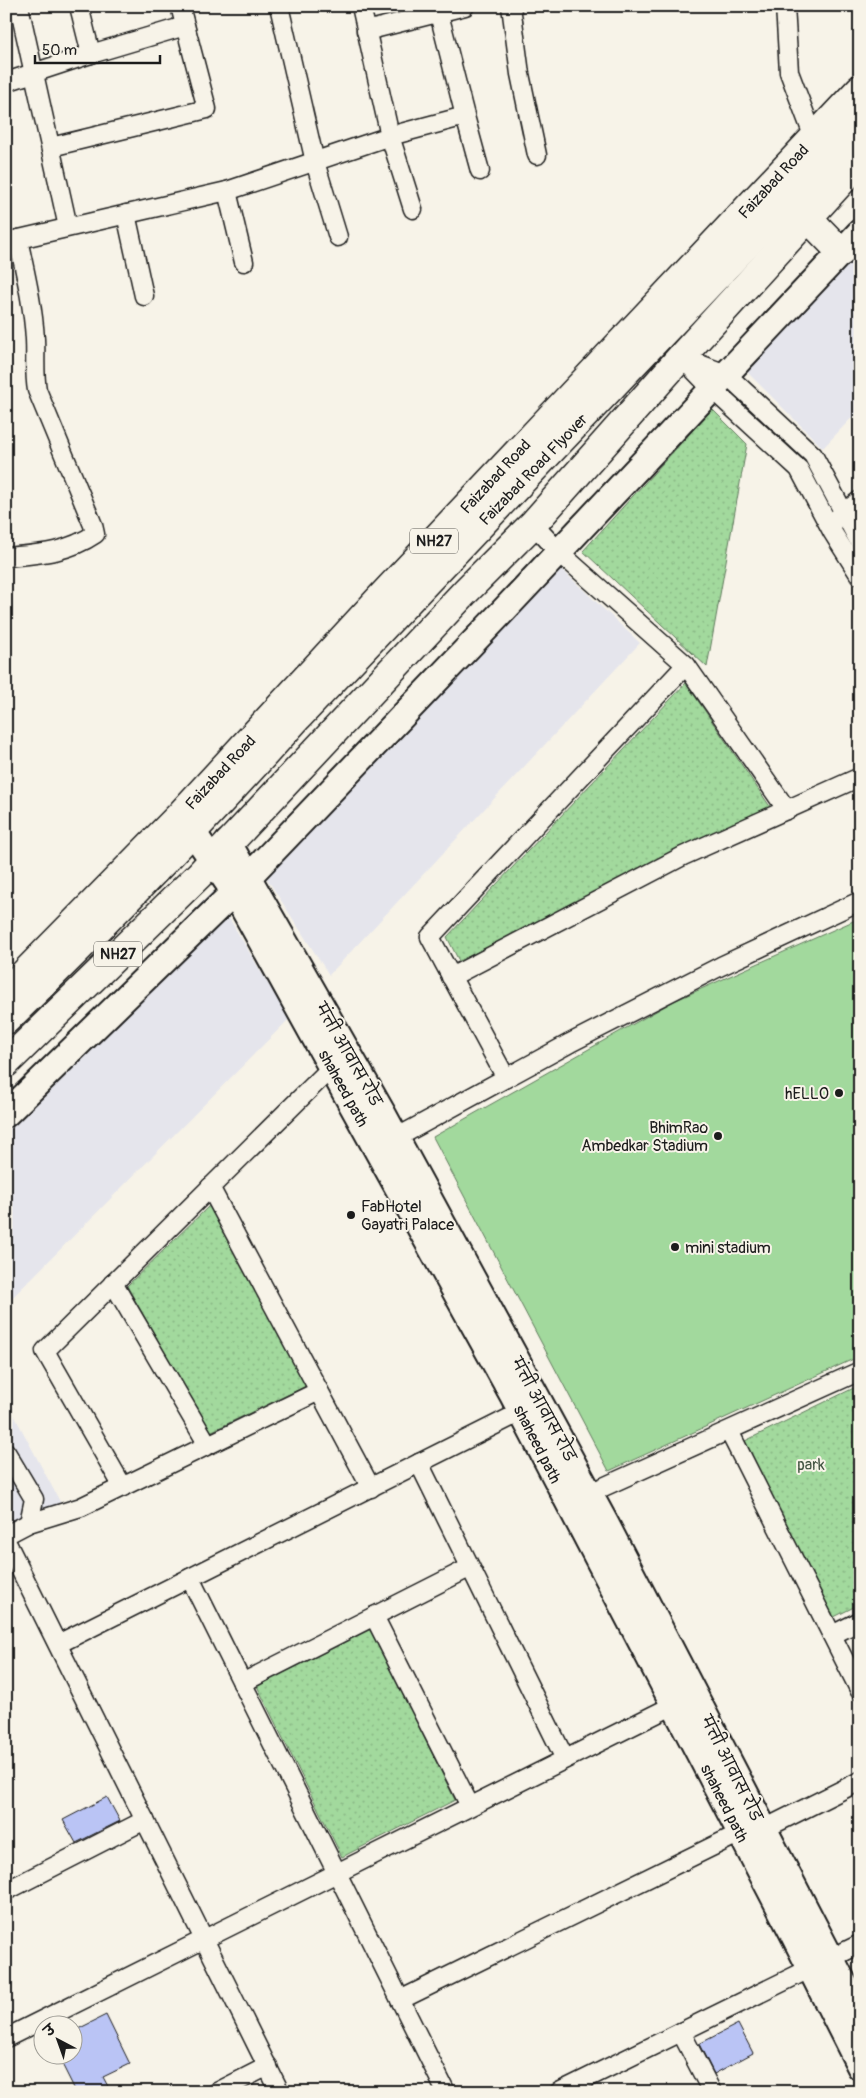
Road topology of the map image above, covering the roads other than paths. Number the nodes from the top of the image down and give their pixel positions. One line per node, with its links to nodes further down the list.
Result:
1 (19, 6): 13 (street)
2 (79, 6): 12 (street)
3 (180, 6): 10 (street)
4 (279, 6): 23 (street)
5 (361, 6): 11 (street)
6 (465, 6): 9 (street)
7 (512, 6): 21 (street)
8 (785, 6): 19 (street)
9 (438, 10): 11 (street); 16 (street)
10 (185, 26): 12 (street); 20 (street)
11 (366, 31): 18 (street)
12 (91, 54): 13 (street)
13 (33, 74): 14 (street); 20 (street)
14 (6, 82)
15 (860, 89): 19 (highway, Faizabad Road / NH27)
16 (465, 116): 18 (street); 24 (street)
17 (860, 125): 49 (highway, Faizabad Road Flyover / NH27)
18 (390, 136): 23 (street); 26 (street)
19 (814, 138): 54 (highway, Faizabad Road / NH27)
20 (51, 147): 29 (street)
21 (537, 155)
22 (860, 161): 28 (highway)
23 (315, 162): 25 (street); 31 (street)
24 (480, 171)
25 (227, 191): 27 (street); 34 (street)
26 (413, 209)
27 (126, 214): 29 (street); 35 (street)
28 (808, 218): 33 (highway); 36 (highway)
29 (68, 226): 32 (street)
30 (860, 232): 33 (street)
31 (338, 237)
32 (12, 240): 44 (street)
33 (841, 252): 37 (street)
34 (244, 262)
35 (144, 296)
36 (681, 357): 37 (street); 40 (highway)
37 (719, 382): 39 (street); 41 (street); 43 (street)
38 (860, 500): 39 (street)
39 (844, 515): 41 (street); 42 (street)
40 (533, 524): 43 (street); 50 (highway)
41 (828, 524): 45 (street)
42 (860, 543)
43 (559, 552): 46 (street); 51 (street)
44 (6, 557)
45 (860, 576)
46 (686, 666): 48 (street); 53 (street)
47 (860, 777): 48 (street)
48 (786, 810): 53 (street)
49 (201, 824): 50 (highway, मंत्ती आवास रोड); 55 (highway, Faizabad Road Flyover)
50 (219, 851): 51 (street, मंत्ती आवास रोड); 56 (highway, NH27)
51 (241, 885): 57 (street, shaheed path); 59 (street); 60 (street, मंत्ती आवास रोड)
52 (860, 901): 58 (street)
53 (452, 977): 58 (street)
54 (6, 992)
55 (6, 1020)
56 (6, 1064)
57 (332, 1067): 61 (street); 62 (street, shaheed path)
58 (506, 1078): 60 (street)
59 (6, 1114)
60 (396, 1138): 62 (street, मंत्ती आवास रोड)
61 (210, 1188): 63 (street); 65 (street)
62 (443, 1246): 66 (street, shaheed path); 73 (street, मंत्ती आवास रोड)
63 (113, 1283): 68 (street); 71 (street)
64 (860, 1371): 67 (street)
65 (319, 1391): 68 (street); 72 (street)
66 (521, 1412): 70 (street); 85 (street, shaheed path)
67 (729, 1431): 73 (street); 81 (street)
68 (208, 1445): 71 (street)
69 (6, 1452): 74 (street)
70 (419, 1463): 72 (street); 77 (street)
71 (123, 1487): 74 (street)
72 (371, 1488): 78 (street)
73 (590, 1493): 90 (street, मंत्ती आवास रोड)
74 (29, 1523): 75 (street)
75 (6, 1535)
76 (6, 1541): 82 (street)
77 (469, 1568): 79 (street); 86 (street)
78 (190, 1578): 82 (street); 83 (street)
79 (374, 1616): 83 (street); 88 (street)
80 (860, 1621): 81 (street)
81 (832, 1635): 84 (street)
82 (58, 1644): 89 (street)
83 (242, 1683): 91 (street)
84 (860, 1691)
85 (674, 1705): 86 (street); 90 (street, shaheed path)
86 (565, 1759): 88 (street)
87 (860, 1781): 90 (street)
88 (470, 1806): 91 (street)
89 (145, 1820): 92 (street); 93 (street)
90 (752, 1831): 95 (street, shaheed path); 96 (street)
91 (337, 1873): 93 (street); 96 (street)
92 (6, 1891)
93 (204, 1939): 99 (street); 100 (street)
94 (860, 1944): 95 (street)
95 (821, 1964): 97 (street); 98 (street); 101 (street, shaheed path)
96 (400, 2000): 104 (street)
97 (860, 2014)
98 (681, 2032): 105 (street); 106 (street)
99 (6, 2038)
100 (268, 2066): 102 (street); 103 (street)
101 (860, 2068)
102 (218, 2092)
103 (280, 2092)
104 (446, 2092)
105 (559, 2092)
106 (712, 2092)

